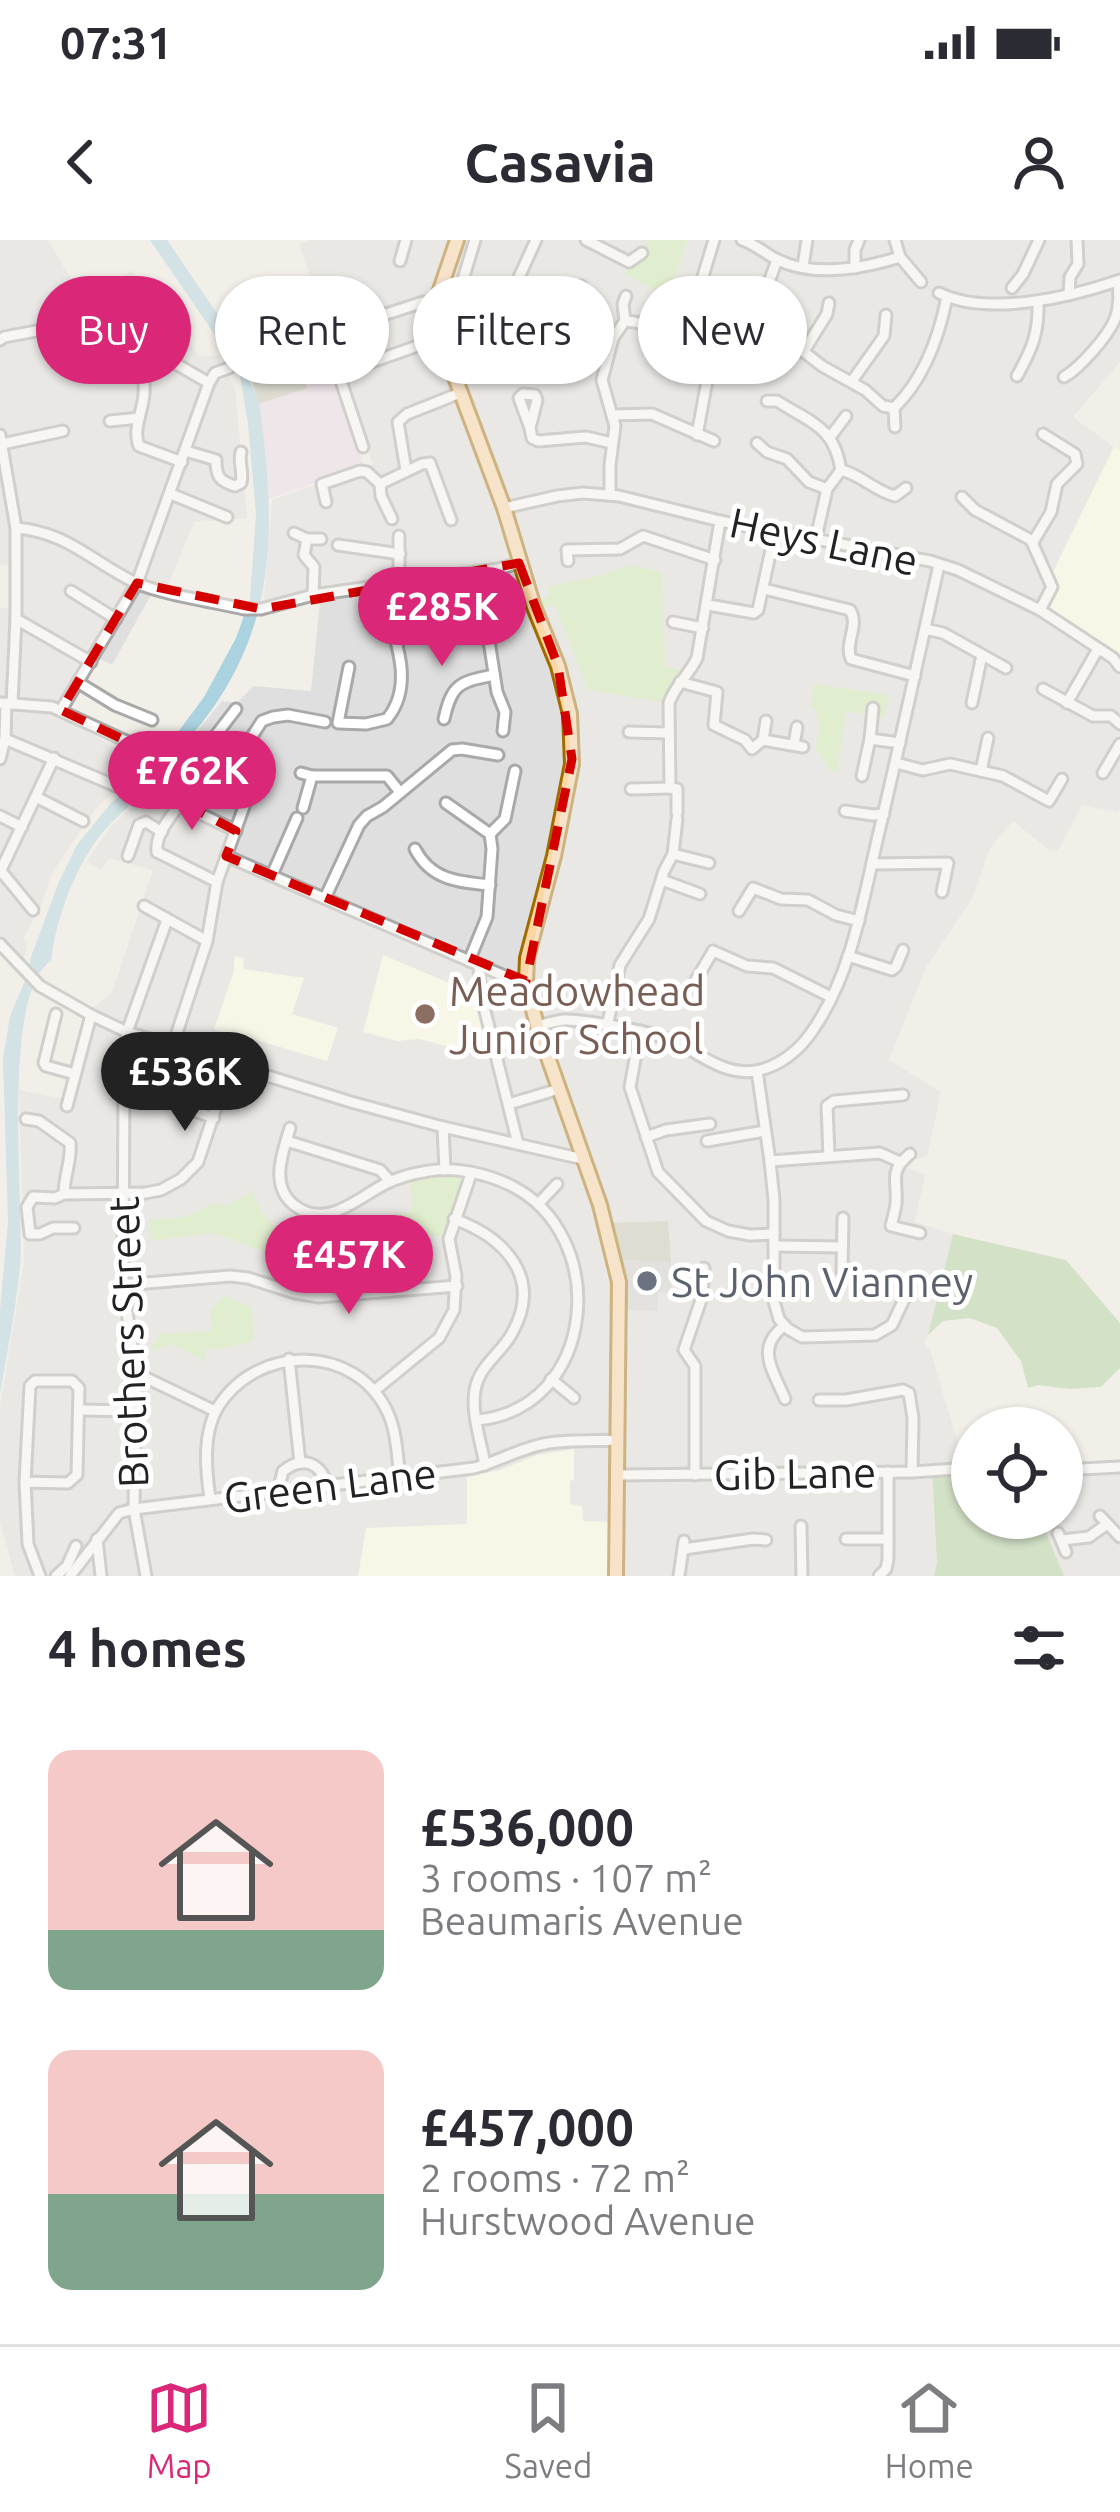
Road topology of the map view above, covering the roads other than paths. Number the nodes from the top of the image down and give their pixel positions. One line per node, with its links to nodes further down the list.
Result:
1 (406, 240): 16 (street)
2 (475, 240): 20 (street)
3 (536, 240): 21 (street)
4 (586, 240): 13 (street)
5 (714, 240): 22 (street)
6 (746, 240): 15 (street)
7 (807, 240): 17 (street)
8 (859, 240): 18 (street)
9 (895, 240): 14 (street)
10 (1039, 240): 26 (street)
11 (1077, 240): 27 (street)
12 (454, 241): 19 (main road)
13 (641, 253)
14 (900, 257): 18 (street); 25 (street)
15 (777, 260): 17 (street); 23 (street)
16 (400, 261)
17 (803, 266): 18 (street)
18 (855, 268)
19 (444, 276)
20 (464, 276)
21 (520, 276)
22 (702, 276)
23 (771, 276)
24 (1119, 280): 27 (street); 41 (street)
25 (921, 282)
26 (1012, 288)
27 (1069, 295): 29 (street)
28 (626, 296): 32 (street)
29 (1038, 302): 40 (street); 50 (street)
30 (829, 303): 36 (street)
31 (886, 315): 42 (street)
32 (625, 321): 34 (street); 60 (street)
33 (36, 331): 35 (street)
34 (614, 337)
35 (0, 340)
36 (807, 346)
37 (807, 354): 42 (street)
38 (191, 373): 43 (street)
39 (215, 373): 43 (street)
40 (1017, 376)
41 (1064, 377)
42 (852, 382): 50 (street)
43 (208, 383): 68 (street)
44 (144, 384): 53 (street)
45 (341, 384): 66 (street)
46 (457, 384): 48 (main road)
47 (603, 384): 51 (street)
48 (460, 393): 69 (street); 79 (main road)
49 (767, 401): 61 (street)
50 (894, 408): 55 (street)
51 (612, 415): 60 (street); 63 (street)
52 (846, 416): 61 (street)
53 (139, 418): 54 (street); 68 (street)
54 (110, 422)
55 (895, 427)
56 (530, 428): 63 (street)
57 (63, 431): 65 (street)
58 (1043, 434): 91 (street)
59 (0, 435): 65 (street)
60 (697, 435): 62 (street)
61 (831, 436): 70 (street)
62 (714, 441)
63 (612, 443): 76 (street)
64 (758, 443): 74 (street)
65 (2, 444): 71 (street)
66 (363, 447)
67 (241, 452): 68 (street)
68 (184, 457): 75 (street)
69 (406, 470): 72 (street); 82 (street)
70 (841, 470): 73 (street); 74 (street)
71 (4, 481): 84 (street)
72 (380, 484): 78 (street); 81 (street)
73 (906, 488)
74 (827, 489): 89 (street)
75 (170, 494): 80 (street); 101 (street)
76 (610, 495): 79 (street, Heys Lane); 83 (street, Heys Lane)
77 (962, 497): 91 (street)
78 (326, 502)
79 (504, 508): 96 (main road)
80 (227, 517)
81 (392, 519)
82 (451, 520)
83 (720, 521): 85 (street, Heys Lane); 94 (street)
84 (16, 528): 98 (street); 101 (street)
85 (775, 531): 89 (street, Heys Lane); 104 (street)
86 (294, 533): 90 (street)
87 (399, 536): 93 (street)
88 (321, 538): 90 (street)
89 (816, 538): 97 (street, Heys Lane)
90 (307, 539): 106 (street)
91 (1033, 542): 108 (street)
92 (338, 545): 93 (street)
93 (400, 554): 102 (street)
94 (716, 560): 95 (street); 107 (street)
95 (568, 561)
96 (519, 563): 100 (street); 199 (main road)
97 (939, 565): 108 (street, Heys Lane); 113 (street)
98 (17, 566): 99 (street); 109 (street)
99 (0, 569)
100 (465, 574): 102 (street); 122 (street)
101 (137, 583): 106 (street); 110 (street)
102 (399, 584): 103 (street)
103 (381, 585): 106 (street); 114 (street)
104 (764, 590): 107 (street); 123 (street)
105 (71, 591): 110 (street)
106 (313, 595)
107 (708, 605): 112 (street)
108 (1040, 610): 116 (street, Heys Lane)
109 (16, 619): 118 (street); 127 (street)
110 (116, 619): 118 (street)
111 (673, 622): 112 (street)
112 (703, 628): 125 (street)
113 (925, 629): 117 (street); 123 (street)
114 (394, 635): 115 (street); 136 (street)
115 (434, 635)
116 (1098, 649): 120 (street, Heys Lane); 129 (street)
117 (982, 655): 121 (street); 128 (street)
118 (91, 662): 124 (street)
119 (349, 667): 136 (street)
120 (1120, 667)
121 (1006, 668)
122 (494, 675): 133 (street); 139 (street)
123 (915, 676): 146 (street)
124 (79, 682): 132 (street); 134 (street)
125 (680, 682): 141 (street); 145 (street)
126 (1043, 688): 129 (street)
127 (6, 703): 132 (street); 143 (street)
128 (971, 703)
129 (1067, 703): 137 (street)
130 (873, 708): 144 (street)
131 (236, 709): 165 (street)
132 (62, 710): 149 (street)
133 (444, 719)
134 (152, 720)
135 (766, 721): 145 (street)
136 (332, 722): 151 (street)
137 (1120, 724)
138 (797, 727): 145 (street)
139 (503, 731)
140 (628, 732): 141 (street)
141 (669, 733): 160 (street)
142 (988, 738): 156 (street)
143 (5, 739): 150 (street); 152 (street)
144 (870, 739): 146 (street); 158 (street)
145 (763, 740)
146 (900, 743): 154 (street)
147 (1120, 744): 157 (street)
148 (498, 755): 162 (street)
149 (147, 756): 150 (street); 165 (street)
150 (54, 758): 163 (street)
151 (250, 758): 153 (street); 171 (street)
152 (0, 759)
153 (224, 760)
154 (896, 764): 156 (street); 167 (street)
155 (514, 771): 173 (street)
156 (981, 771): 159 (street)
157 (1103, 773)
158 (862, 776)
159 (1062, 779)
160 (670, 788): 161 (street); 175 (street)
161 (631, 789)
162 (399, 791): 181 (street); 187 (street)
163 (36, 797): 169 (street); 170 (street)
164 (446, 803): 173 (street)
165 (185, 806): 171 (street); 172 (street)
166 (845, 811): 167 (street)
167 (884, 814): 179 (street)
168 (0, 816): 170 (street)
169 (83, 821)
170 (22, 827): 180 (street)
171 (236, 831): 177 (street)
172 (162, 832): 176 (street); 183 (street)
173 (490, 834): 184 (street)
174 (415, 849): 184 (street)
175 (674, 854): 178 (street); 182 (street)
176 (128, 856)
177 (226, 856): 181 (street); 183 (street)
178 (709, 863)
179 (872, 864): 185 (street); 192 (street)
180 (0, 872): 189 (street)
181 (272, 875): 187 (street)
182 (662, 880): 186 (street); 203 (street)
183 (218, 882): 193 (street)
184 (490, 885): 197 (street)
185 (942, 892)
186 (700, 894)
187 (325, 898): 197 (street)
188 (144, 906): 191 (street)
189 (33, 910)
190 (740, 910): 192 (street)
191 (167, 920): 193 (street); 206 (street, Brothers Street)
192 (859, 921): 196 (street)
193 (207, 941): 207 (street)
194 (0, 944): 202 (street)
195 (903, 950): 196 (street)
196 (848, 956): 200 (street)
197 (474, 963): 199 (street); 208 (street)
198 (696, 980): 200 (street)
199 (526, 981): 204 (main road)
200 (831, 997): 210 (street)
201 (56, 1014): 211 (street)
202 (91, 1016): 206 (street); 211 (street)
203 (607, 1027): 204 (street); 205 (street)
204 (538, 1030): 208 (street); 212 (main road)
205 (640, 1031): 210 (street); 223 (street)
206 (127, 1032): 207 (street); 235 (street, Brothers Street)
207 (173, 1045): 209 (street)
208 (494, 1047): 214 (street)
209 (230, 1065): 217 (street); 220 (street)
210 (758, 1071): 222 (street)
211 (74, 1074): 215 (street)
212 (559, 1089): 214 (street); 228 (main road)
213 (903, 1095): 227 (street)
214 (509, 1104): 226 (street)
215 (68, 1106)
216 (192, 1110): 217 (street)
217 (214, 1118): 235 (street)
218 (26, 1119): 234 (street)
219 (710, 1124): 223 (street)
220 (443, 1127): 226 (street); 230 (street)
221 (290, 1128): 225 (street)
222 (765, 1131): 224 (street); 229 (street)
223 (646, 1137): 241 (street)
224 (707, 1141)
225 (286, 1142): 232 (street); 232 (street)
226 (518, 1144): 228 (street)
227 (829, 1156): 229 (street); 240 (street)
228 (583, 1159): 262 (main road)
229 (770, 1161): 241 (street)
230 (446, 1170): 231 (street); 232 (street)
231 (471, 1174): 236 (street); 238 (street)
232 (390, 1181)
233 (557, 1184): 236 (street)
234 (64, 1193): 235 (street); 239 (street)
235 (122, 1193): 245 (street, Brothers Street)
236 (539, 1203): 253 (street)
237 (843, 1218): 242 (street)
238 (454, 1219): 246 (street); 261 (street)
239 (74, 1228)
240 (920, 1233)
241 (774, 1240): 242 (street); 250 (street)
242 (842, 1247): 244 (street)
243 (704, 1268): 271 (street)
244 (842, 1271)
245 (123, 1285): 247 (street); 252 (street, Brothers Street)
246 (457, 1286): 247 (street); 249 (street)
247 (431, 1289): 249 (street)
248 (905, 1295): 250 (street)
249 (454, 1310): 254 (street)
250 (784, 1326): 256 (street)
251 (289, 1359): 254 (street); 260 (street); 263 (street)
252 (136, 1373): 259 (street, Brothers Street); 260 (street)
253 (551, 1379): 255 (street); 261 (street)
254 (374, 1391): 272 (street)
255 (574, 1398)
256 (785, 1399)
257 (819, 1400): 269 (street)
258 (81, 1410): 259 (street); 273 (street); 273 (street)
259 (135, 1411): 277 (street, Brothers Street)
260 (215, 1411): 276 (street)
261 (476, 1420): 264 (street)
262 (618, 1440): 264 (street, Green Lane); 270 (main road)
263 (300, 1463): 274 (street); 275 (street)
264 (485, 1465): 272 (street, Green Lane)
265 (1120, 1468): 267 (street)
266 (951, 1469): 269 (street, Gib Lane)
267 (1083, 1469)
268 (888, 1472): 269 (street, Gib Lane); 271 (street, Gib Lane); 283 (street)
269 (913, 1472)
270 (617, 1474): 271 (street, Gib Lane); 293 (main road)
271 (694, 1474)
272 (400, 1477): 274 (street, Green Lane)
273 (25, 1482): 288 (street)
274 (328, 1486): 275 (street, Green Lane)
275 (278, 1491): 276 (street, Green Lane)
276 (210, 1499): 277 (street, Green Lane)
277 (134, 1509): 281 (street); 292 (street, Brothers Street)
278 (801, 1526): 285 (street)
279 (758, 1536): 294 (street)
280 (1120, 1538): 286 (street)
281 (97, 1539): 290 (street); 291 (street)
282 (846, 1539): 283 (street)
283 (888, 1539): 296 (street)
284 (787, 1540): 285 (street)
285 (801, 1540): 295 (street)
286 (1062, 1542)
287 (76, 1546): 289 (street)
288 (40, 1576)
289 (56, 1576)
290 (70, 1576)
291 (101, 1576)
292 (146, 1576)
293 (616, 1576)
294 (680, 1576)
295 (802, 1576)
296 (879, 1576)

